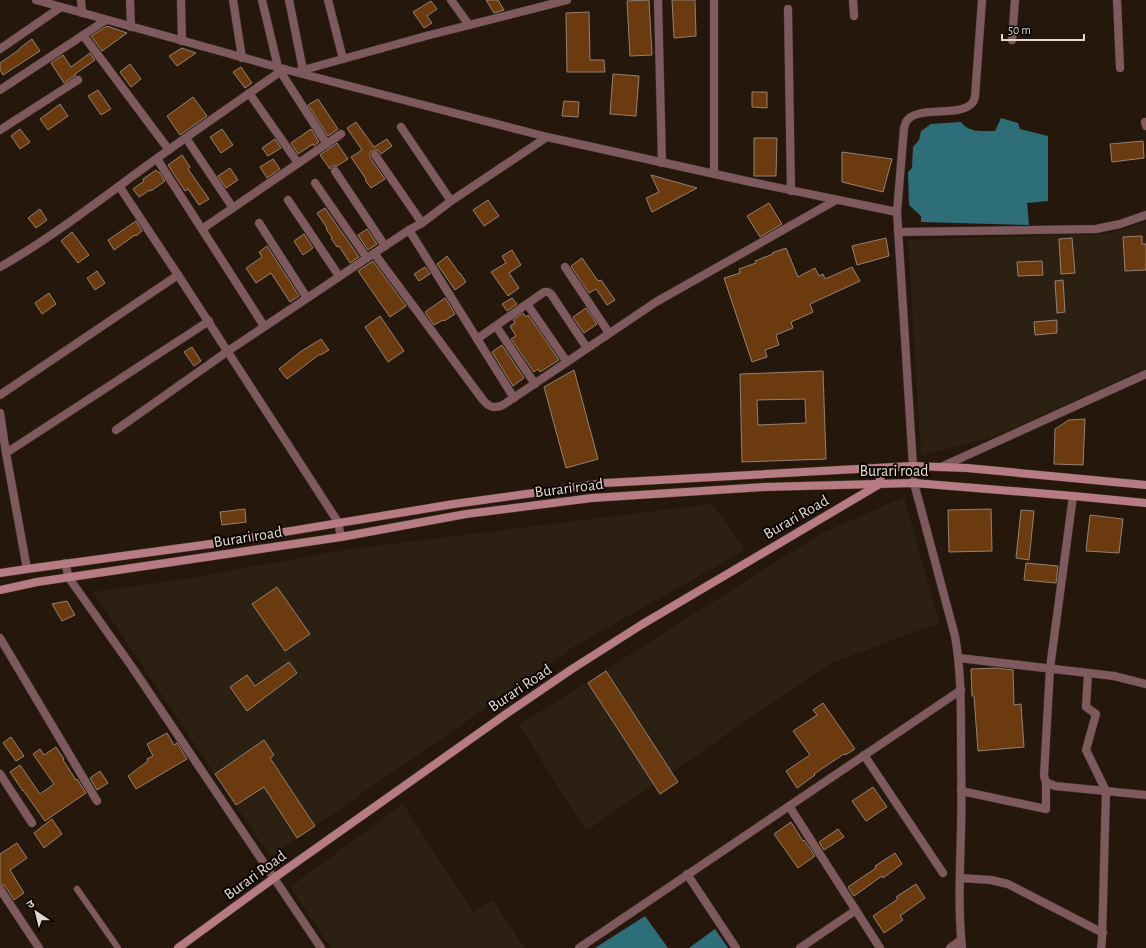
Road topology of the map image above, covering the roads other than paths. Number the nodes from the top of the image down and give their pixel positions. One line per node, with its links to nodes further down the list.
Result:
1 (36, 0): 17 (street)
2 (81, 0): 19 (street)
3 (130, 0): 23 (street)
4 (181, 0): 26 (street)
5 (233, 0): 28 (street)
6 (262, 0): 31 (street)
7 (289, 0): 32 (street)
8 (328, 0): 29 (street)
9 (450, 0): 22 (street)
10 (567, 0): 22 (street)
11 (658, 0): 46 (street)
12 (714, 0): 48 (street)
13 (853, 0): 20 (street)
14 (982, 0): 56 (street)
15 (1015, 0): 25 (street)
16 (1117, 0): 30 (street)
17 (61, 7): 19 (street); 27 (street)
18 (788, 9): 51 (street)
19 (82, 13): 21 (street)
20 (854, 16)
21 (106, 20): 23 (street); 24 (street)
22 (469, 25): 29 (street)
23 (131, 27): 26 (street)
24 (82, 35): 34 (street); 42 (street)
25 (1012, 40)
26 (182, 41): 28 (street)
27 (0, 49)
28 (242, 58): 31 (street)
29 (343, 59): 32 (street)
30 (1120, 68)
31 (281, 69): 32 (street); 35 (street); 41 (street)
32 (299, 71): 39 (street)
33 (78, 80): 37 (street)
34 (0, 90)
35 (249, 93): 40 (street); 45 (street)
36 (401, 127): 54 (street)
37 (0, 130)
38 (341, 134): 41 (street)
39 (547, 137): 46 (street); 54 (street)
40 (186, 138): 42 (street); 55 (street)
41 (327, 144): 45 (street)
42 (169, 150): 44 (street)
43 (375, 155): 59 (street)
44 (157, 159): 50 (street); 60 (street)
45 (298, 163): 55 (street)
46 (662, 163): 48 (street)
47 (335, 171): 63 (street)
48 (714, 174): 51 (street)
49 (315, 183): 64 (street)
50 (119, 186): 65 (street); 67 (street)
51 (791, 190): 53 (street)
52 (288, 200): 68 (street)
53 (836, 200): 56 (street); 74 (street)
54 (452, 201): 59 (street)
55 (233, 208): 60 (street)
56 (897, 212): 62 (street)
57 (1146, 215): 62 (street)
58 (259, 223): 69 (street)
59 (422, 223): 61 (street)
60 (202, 229): 72 (street)
61 (409, 230): 63 (street); 75 (street)
62 (898, 232): 86 (street)
63 (385, 246): 64 (street)
64 (370, 256): 68 (street); 82 (street)
65 (0, 267)
66 (565, 267): 74 (street)
67 (178, 275): 71 (street); 81 (street)
68 (339, 276): 69 (street)
69 (307, 298): 72 (street)
70 (527, 304): 73 (street); 76 (street); 78 (street)
71 (209, 321): 77 (street); 85 (street)
72 (264, 326): 77 (street)
73 (496, 326): 75 (street); 80 (street)
74 (609, 333): 76 (street)
75 (477, 339): 82 (street)
76 (587, 348): 78 (street)
77 (228, 351): 84 (street); 94 (street)
78 (568, 362): 80 (street)
79 (1146, 374): 87 (street)
80 (535, 384): 82 (street)
81 (0, 394)
82 (514, 398)
83 (0, 413): 85 (street)
84 (116, 430)
85 (6, 453): 97 (street)
86 (912, 466): 87 (main road, Burari road); 88 (main road, Burari road); 89 (street)
87 (941, 467): 91 (main road, Burari road)
88 (884, 468): 90 (main road, Burari Road); 94 (main road, Burari road)
89 (914, 483): 90 (main road, Burari road); 92 (main road, Burari road); 102 (street)
90 (878, 485): 95 (main road, Burari road); 118 (main road, Burari Road)
91 (1146, 485)
92 (1073, 496): 93 (main road, Burari road); 103 (street)
93 (1146, 503)
94 (338, 522): 95 (street); 96 (main road, Burari road)
95 (342, 537): 99 (main road, Burari road)
96 (65, 563): 97 (main road, Burari road); 99 (street)
97 (26, 569): 98 (main road, Burari road)
98 (0, 571)
99 (69, 578): 100 (main road, Burari road); 118 (street)
100 (0, 590)
101 (0, 638): 113 (street)
102 (959, 658): 103 (street); 106 (street)
103 (1050, 668): 104 (street); 109 (street)
104 (1088, 673): 105 (street); 110 (street)
105 (1146, 684)
106 (961, 690): 107 (street); 111 (street)
107 (864, 755): 114 (street); 116 (street)
108 (0, 774): 115 (street)
109 (1046, 782): 110 (street); 111 (street)
110 (1106, 791): 112 (street); 123 (street)
111 (961, 792): 119 (street)
112 (1146, 794)
113 (97, 802)
114 (789, 806): 117 (street); 122 (street)
115 (32, 823)
116 (943, 873)
117 (687, 874): 129 (street); 130 (street)
118 (274, 878): 127 (main road, Burari Road); 128 (street)
119 (960, 878): 123 (street); 124 (street)
120 (0, 889): 125 (street)
121 (77, 889): 126 (lane)
122 (856, 910): 131 (street); 132 (street)
123 (1102, 933): 134 (street)
124 (962, 944): 133 (street)
125 (39, 948)
126 (118, 948)
127 (178, 948)
128 (321, 948)
129 (579, 948)
130 (736, 948)
131 (800, 948)
132 (880, 948)
133 (950, 948)
134 (1101, 948)

